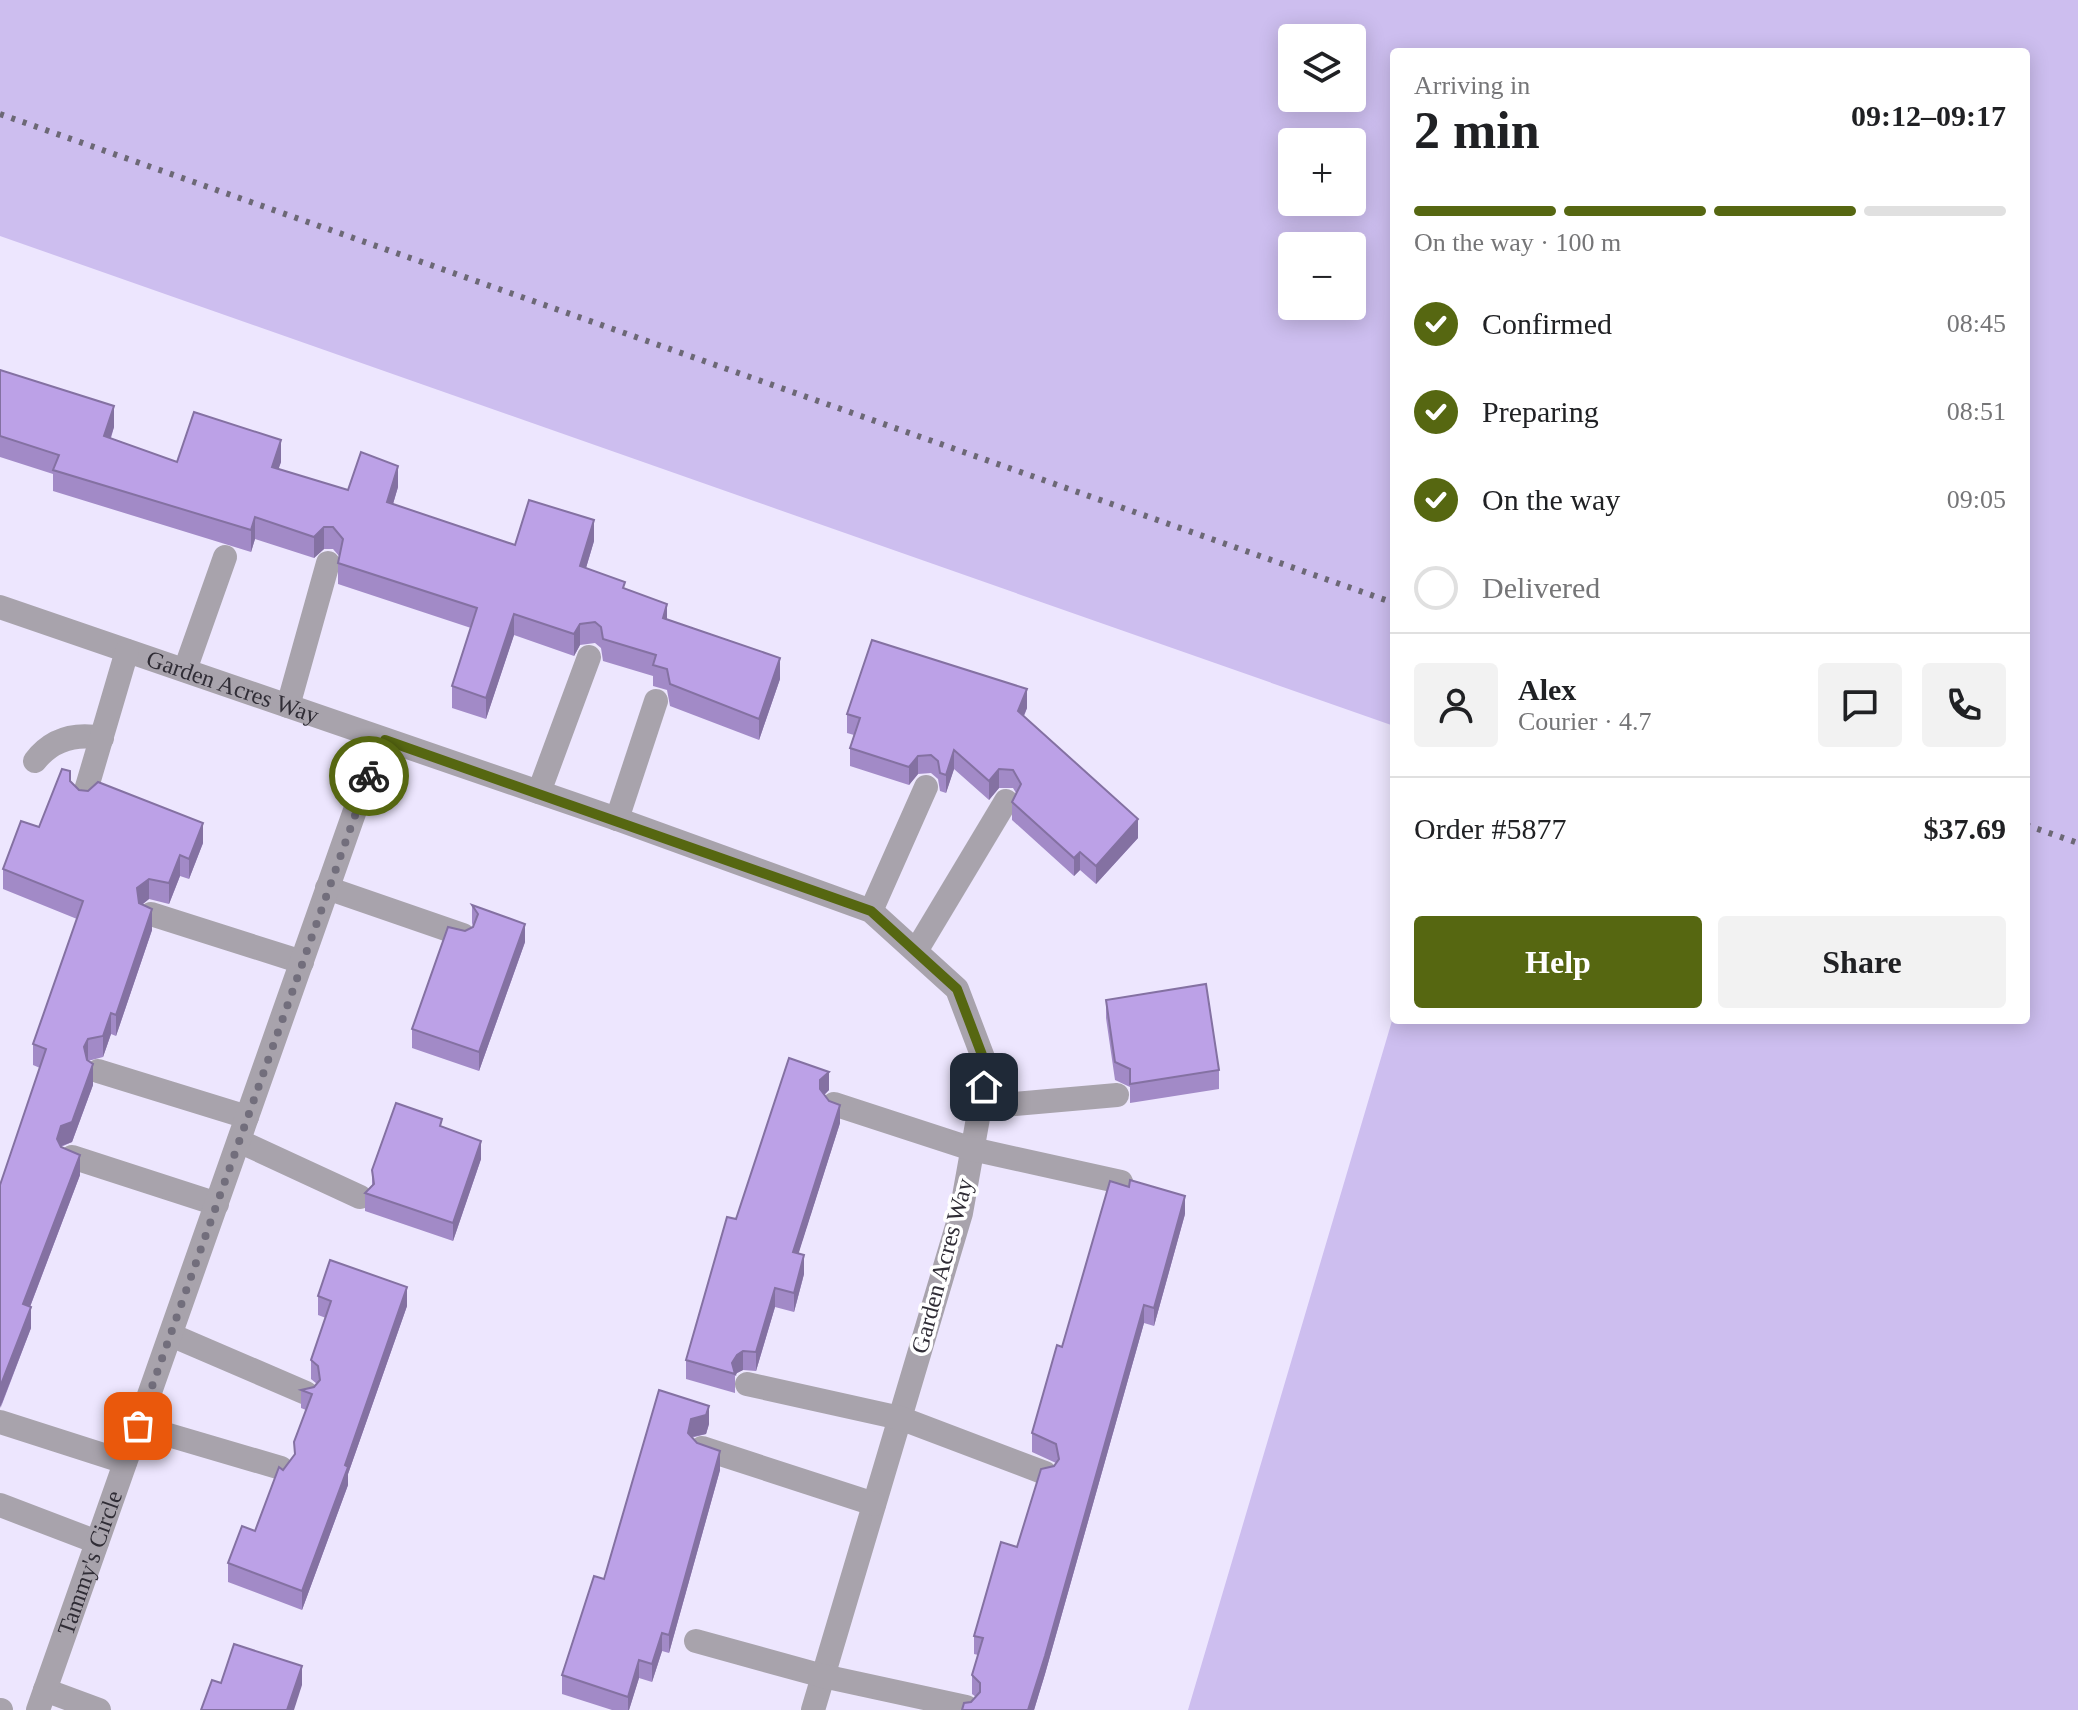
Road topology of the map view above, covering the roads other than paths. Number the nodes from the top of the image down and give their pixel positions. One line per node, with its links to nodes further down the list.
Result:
1 (225, 557): 6 (street)
2 (328, 563): 8 (street)
3 (0, 607): 4 (street, Garden Acres Way)
4 (127, 651): 6 (street, Garden Acres Way); 9 (street)
5 (589, 657): 13 (street)
6 (185, 670): 8 (street, Garden Acres Way)
7 (656, 701): 16 (street)
8 (288, 706): 10 (street, Garden Acres Way)
9 (102, 738): 11 (street); 14 (street)
10 (385, 740): 13 (street, Garden Acres Way); 17 (street, Tammy's Circle)
11 (35, 761)
12 (926, 787): 18 (street)
13 (539, 792): 16 (street, Garden Acres Way)
14 (84, 797)
15 (1006, 801): 21 (street)
16 (617, 819): 18 (street, Garden Acres Way)
17 (327, 888): 20 (street); 22 (street, Tammy's Circle)
18 (871, 911): 21 (street, Garden Acres Way)
19 (151, 914): 22 (street)
20 (463, 935)
21 (916, 951): 26 (street, Garden Acres Way)
22 (302, 962): 27 (street, Tammy's Circle)
23 (98, 1071): 27 (street)
24 (1117, 1095): 26 (street)
25 (834, 1104): 29 (street)
26 (980, 1107): 29 (street, Garden Acres Way)
27 (247, 1117): 28 (street, Tammy's Circle)
28 (239, 1141): 32 (street); 33 (street, Tammy's Circle)
29 (972, 1149): 31 (street); 37 (street, Garden Acres Way)
30 (72, 1157): 33 (street)
31 (1121, 1182)
32 (360, 1197)
33 (217, 1204): 34 (street, Tammy's Circle)
34 (171, 1335): 36 (street); 39 (street, Tammy's Circle)
35 (747, 1384): 37 (street)
36 (306, 1393)
37 (900, 1418): 43 (street); 44 (street, Garden Acres Way)
38 (0, 1422): 41 (street)
39 (138, 1426): 41 (street, Tammy's Circle); 42 (street)
40 (702, 1448): 44 (street)
41 (125, 1462): 46 (street, Tammy's Circle)
42 (281, 1468)
43 (1045, 1473)
44 (874, 1504): 48 (street, Garden Acres Way)
45 (0, 1505): 46 (street)
46 (97, 1542): 49 (street, Tammy's Circle)
47 (696, 1641): 48 (street)
48 (823, 1676): 50 (street); 52 (street, Garden Acres Way)
49 (42, 1700): 51 (street)
50 (966, 1707)
51 (99, 1710)
52 (813, 1710)

